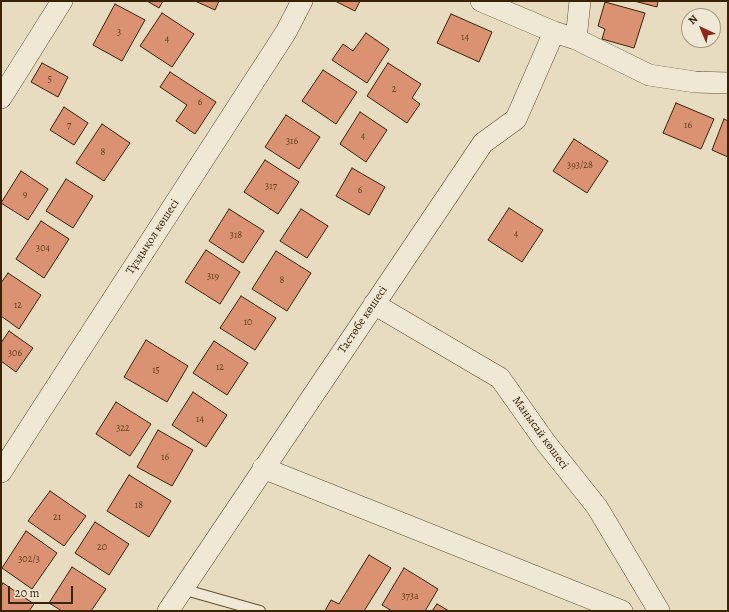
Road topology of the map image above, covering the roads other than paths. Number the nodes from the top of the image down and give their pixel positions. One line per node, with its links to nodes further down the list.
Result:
1 (62, 1): 8 (street)
2 (302, 1): 11 (street, Тұздықол көшесі)
3 (481, 1): 5 (street)
4 (580, 1): 6 (street)
5 (554, 32): 6 (street); 9 (street, Тастөбе көшесі)
6 (576, 39): 7 (street)
7 (728, 83)
8 (1, 98)
9 (374, 304): 10 (street, Тастөбе көшесі); 16 (street, Манысай көшесі)
10 (263, 468): 12 (street, Тастөбе көшесі); 15 (street)
11 (1, 472)
12 (182, 589): 13 (street, Тастөбе көшесі); 14 (lane)
13 (168, 611)
14 (260, 611)
15 (622, 611)
16 (659, 611)

